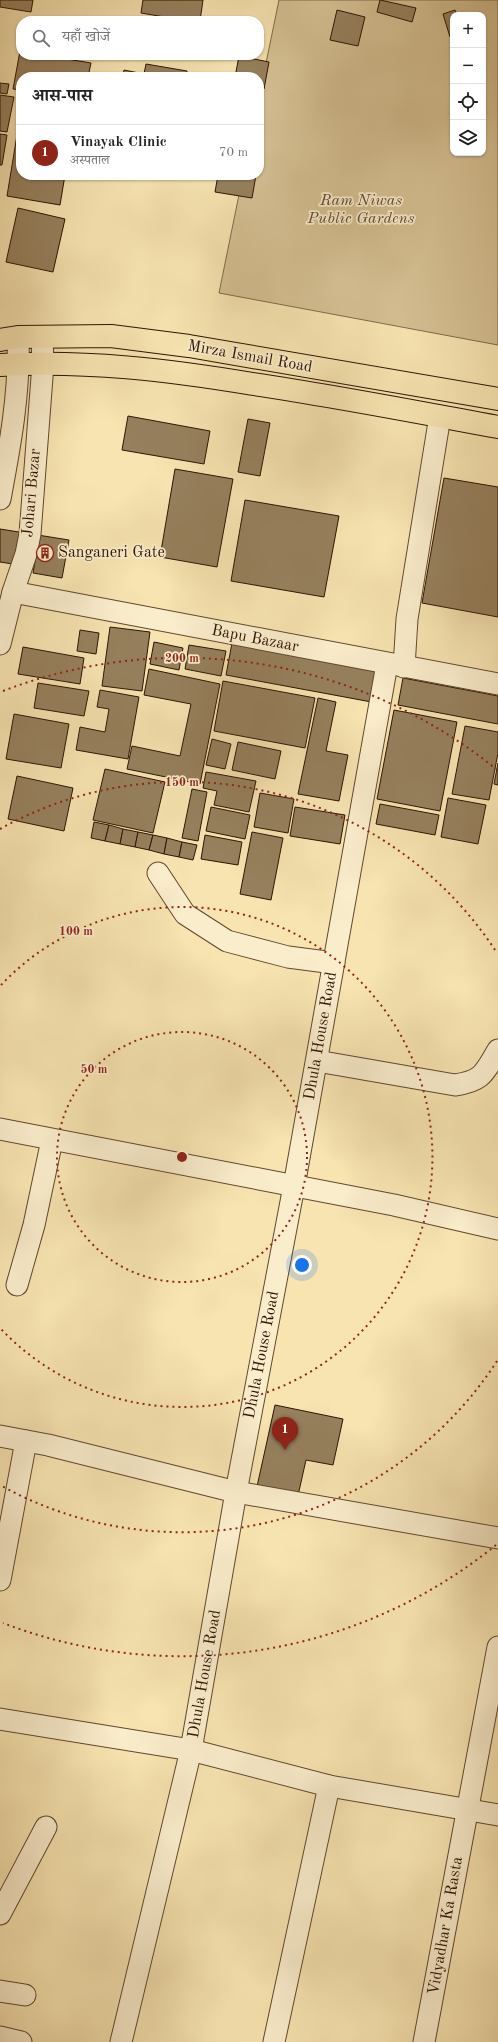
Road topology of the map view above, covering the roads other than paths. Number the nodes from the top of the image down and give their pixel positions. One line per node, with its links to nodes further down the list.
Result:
1 (9, 338): 2 (highway, Mirza Ismail Road); 3 (street, Johari Bazar)
2 (42, 338): 4 (street, Johari Bazar); 5 (highway, Mirza Ismail Road)
3 (10, 364): 4 (highway, Mirza Ismail Road); 8 (street, Johari Bazar)
4 (43, 364): 6 (highway, Mirza Ismail Road); 9 (street, Johari Bazar)
5 (498, 399)
6 (440, 416): 7 (highway, Mirza Ismail Road); 11 (street, Dhula House Road)
7 (498, 427)
8 (1, 487)
9 (13, 592): 10 (street, Johari Bazar); 11 (street, Bapu Bazaar)
10 (0, 644)
11 (396, 665): 12 (street, Bapu Bazaar); 14 (street, Dhula House Road)
12 (498, 684)
13 (158, 873): 14 (street)
14 (334, 963): 16 (street, Dhula House Road)
15 (498, 1050): 16 (street)
16 (317, 1061): 19 (street, Dhula House Road)
17 (0, 1129): 18 (street)
18 (52, 1140): 19 (street); 21 (street)
19 (294, 1186): 20 (street); 24 (street, Dhula House Road)
20 (498, 1229)
21 (17, 1285)
22 (0, 1436): 23 (street)
23 (26, 1441): 24 (street); 26 (street)
24 (236, 1492): 25 (street); 29 (street, Dhula House Road)
25 (498, 1538)
26 (0, 1580)
27 (498, 1647): 31 (street, Vidyadhar Ka Rasta)
28 (0, 1719): 29 (street)
29 (191, 1750): 30 (street); 39 (street, Dhula House Road)
30 (329, 1786): 31 (street); 40 (street)
31 (467, 1809): 32 (street); 41 (street, Vidyadhar Ka Rasta)
32 (498, 1815)
33 (46, 1826): 34 (street)
34 (0, 1914)
35 (0, 1991): 36 (street)
36 (25, 1995)
37 (0, 2037): 38 (street)
38 (21, 2042)
39 (121, 2042)
40 (274, 2042)
41 (424, 2042)

